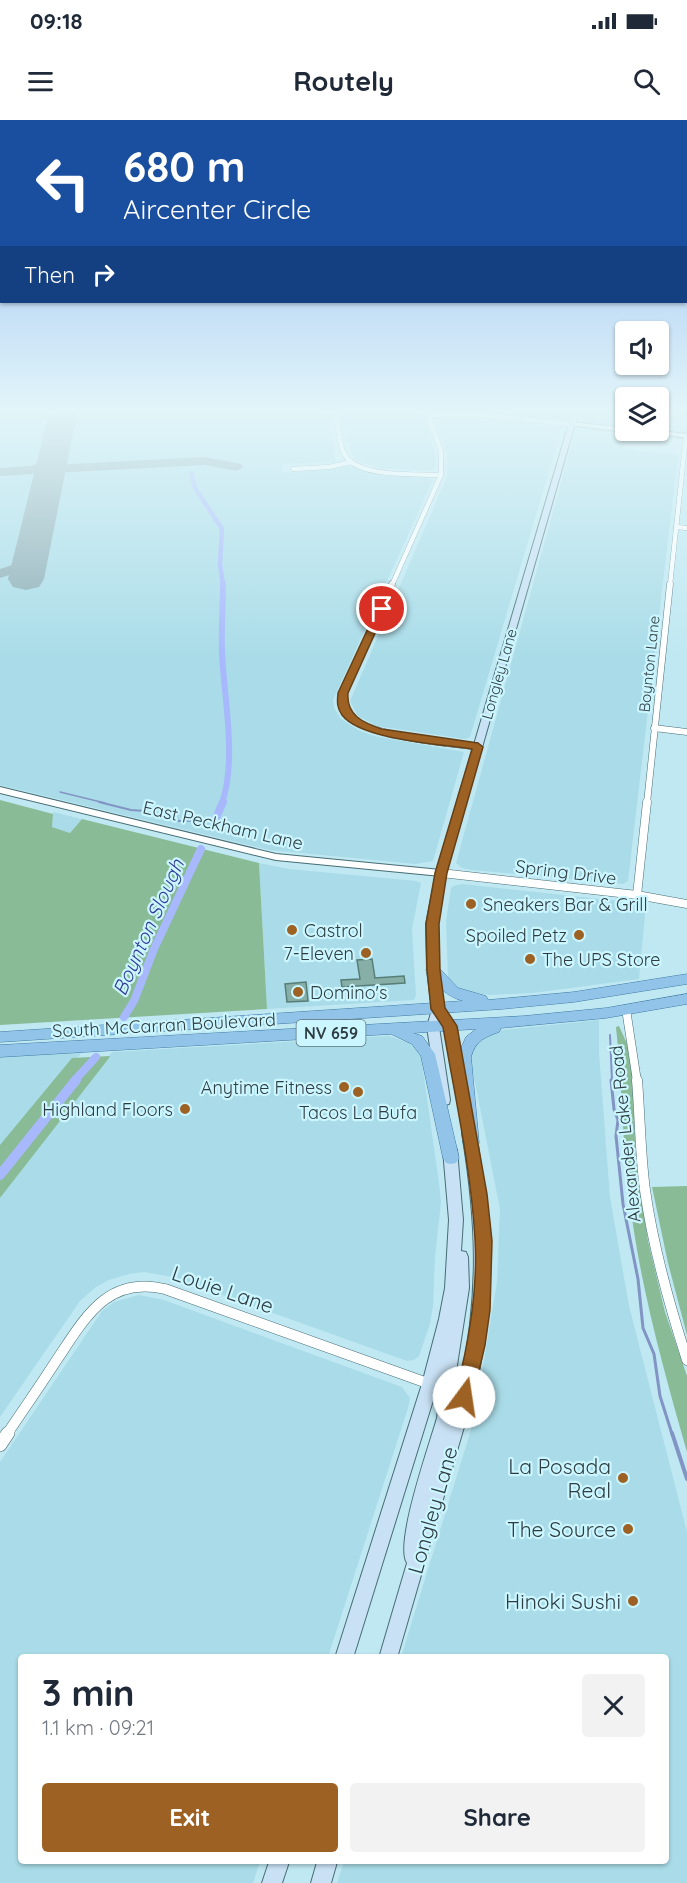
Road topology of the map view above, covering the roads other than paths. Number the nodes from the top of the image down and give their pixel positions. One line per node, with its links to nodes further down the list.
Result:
1 (432, 495): 8 (street)
2 (550, 495): 8 (main road, Longley Lane)
3 (681, 495): 4 (street, Boynton Lane)
4 (676, 527): 5 (street); 6 (street, Boynton Lane)
5 (687, 528)
6 (654, 728): 7 (street); 11 (street, Boynton Lane)
7 (687, 732)
8 (478, 747): 10 (main road, Longley Lane)
9 (0, 790): 10 (street, East Peckham Lane)
10 (441, 873): 11 (street, Spring Drive); 13 (main road, Longley Lane)
11 (636, 895): 12 (street, Spring Drive)
12 (687, 904)
13 (433, 970): 16 (main road); 17 (main road, Longley Lane)
14 (687, 979): 16 (main road, South McCarran Boulevard / NV 659)
15 (687, 999): 18 (main road, South McCarran Boulevard / NV 659)
16 (528, 1002): 17 (main road, South McCarran Boulevard / NV 659)
17 (438, 1009): 20 (main road, Longley Lane); 21 (main road, Longley Lane); 23 (main road, South McCarran Boulevard / NV 659)
18 (626, 1010): 19 (main road, South McCarran Boulevard / NV 659); 30 (street, Alexander Lake Road)
19 (524, 1021): 20 (main road, South McCarran Boulevard / NV 659); 27 (main road)
20 (450, 1026): 21 (main road, South McCarran Boulevard / NV 659); 27 (main road, Longley Lane)
21 (433, 1027): 22 (main road, South McCarran Boulevard / NV 659); 28 (main road, Longley Lane)
22 (383, 1030): 26 (main road, South McCarran Boulevard / NV 659); 28 (main road)
23 (42, 1035): 24 (main road, South McCarran Boulevard / NV 659); 25 (main road)
24 (0, 1037)
25 (0, 1043)
26 (0, 1051)
27 (471, 1143): 32 (main road, Longley Lane)
28 (451, 1158): 29 (main road, Longley Lane)
29 (456, 1220): 31 (main road, Longley Lane); 32 (main road)
30 (687, 1360)
31 (430, 1384): 33 (street, Louie Lane); 34 (main road); 35 (main road, Longley Lane)
32 (464, 1397): 34 (main road, Longley Lane)
33 (0, 1445)
34 (409, 1587): 36 (main road, Longley Lane)
35 (345, 1654)
36 (389, 1654)
37 (278, 1864): 39 (main road)
38 (326, 1864): 40 (main road)
39 (272, 1883)
40 (321, 1883)

